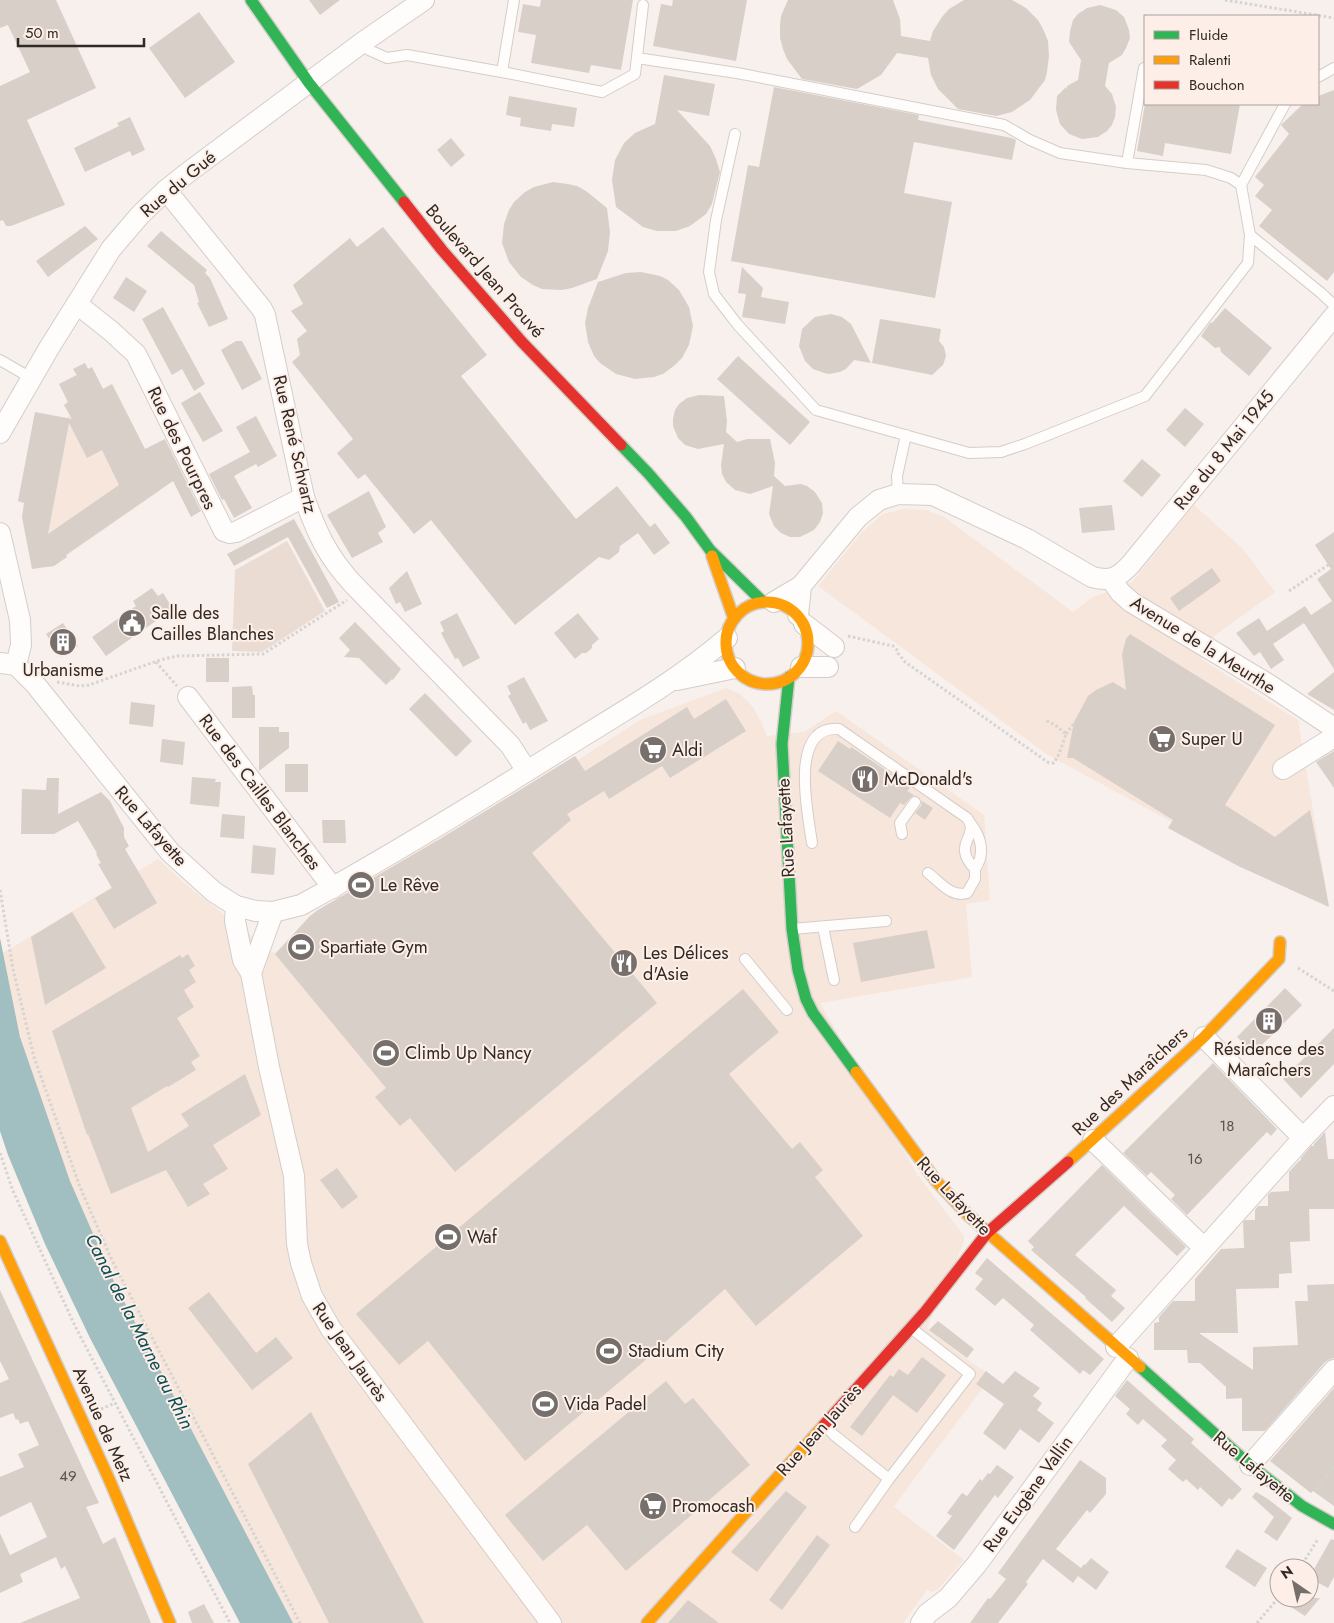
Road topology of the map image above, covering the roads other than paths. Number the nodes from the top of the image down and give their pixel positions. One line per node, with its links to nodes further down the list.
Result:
1 (251, 0): 11 (street, Boulevard Jean Prouvé)
2 (424, 0): 5 (street, Rue du Gué)
3 (514, 0): 9 (lane)
4 (643, 5): 6 (lane)
5 (364, 42): 9 (lane); 11 (street, Rue du Gué)
6 (637, 58): 9 (lane); 14 (lane)
7 (1144, 68): 14 (lane)
8 (1334, 68): 10 (lane)
9 (502, 72)
10 (1319, 76)
11 (309, 83): 16 (street, Rue du Gué); 28 (street, Boulevard Jean Prouvé)
12 (1284, 105): 15 (lane)
13 (734, 134): 24 (lane)
14 (1127, 163): 15 (lane)
15 (1241, 185): 17 (lane)
16 (166, 190): 18 (street, Rue du Gué); 26 (street, Rue René Schvartz)
17 (1250, 234): 19 (lane); 24 (lane)
18 (77, 304): 22 (street, Rue du Gué); 26 (street, Rue des Pourpres)
19 (1334, 306)
20 (1334, 316): 29 (street, Rue du 8 Mai 1945)
21 (0, 360): 22 (lane)
22 (31, 378): 23 (street, Rue du Gué)
23 (0, 432)
24 (906, 435): 25 (lane)
25 (898, 494): 29 (street); 30 (street)
26 (304, 497): 49 (street, Rue René Schvartz)
27 (0, 534): 36 (street)
28 (710, 550): 31 (street, Boulevard Jean Prouvé); 32 (street, Boulevard Jean Prouvé)
29 (1111, 579): 45 (street, Avenue de la Meurthe)
30 (801, 586): 31 (street); 33 (street)
31 (769, 602): 32 (street); 33 (street)
32 (734, 619): 34 (street)
33 (801, 620): 35 (street); 39 (street)
34 (727, 638): 38 (street); 40 (street, Rue Lafayette)
35 (832, 645)
36 (8, 664): 57 (street, Rue Lafayette)
37 (828, 667): 39 (street)
38 (735, 668): 40 (street, Rue Lafayette); 41 (street)
39 (795, 672): 41 (street); 47 (street, Rue Lafayette)
40 (672, 681): 49 (street, Rue Lafayette)
41 (752, 681): 42 (street)
42 (760, 694)
43 (188, 697): 56 (street, Rue des Cailles Blanches)
44 (775, 726): 47 (street, Rue Lafayette)
45 (1334, 728)
46 (1334, 737): 48 (street)
47 (782, 744): 53 (street, Rue Lafayette)
48 (1283, 770)
49 (527, 772): 56 (street, Rue Lafayette)
50 (915, 802): 52 (lane)
51 (971, 824): 53 (lane); 54 (lane); 54 (lane)
52 (902, 834)
53 (803, 844): 61 (street, Rue Lafayette)
54 (975, 869): 55 (lane)
55 (928, 873)
56 (332, 888): 58 (street, Rue Lafayette)
57 (236, 906): 58 (street, Rue Lafayette); 64 (street, Rue Jean Jaurès)
58 (273, 912): 64 (street)
59 (886, 921): 60 (lane)
60 (823, 927): 61 (lane); 65 (lane)
61 (792, 929): 71 (street, Rue Lafayette)
62 (1280, 942): 67 (street, Rue des Maraîchers)
63 (745, 959): 66 (lane)
64 (251, 973): 83 (street, Rue Jean Jaurès)
65 (834, 980)
66 (787, 1010)
67 (1204, 1037): 69 (street); 70 (street, Rue des Maraîchers)
68 (1334, 1106): 69 (street, Rue Eugène Vallin)
69 (1304, 1138): 73 (street, Rue Eugène Vallin)
70 (1093, 1140): 71 (street, Rue des Maraîchers); 73 (street)
71 (987, 1233): 74 (street, Rue Jean Jaurès); 75 (street, Rue Lafayette)
72 (0, 1241): 82 (street, Avenue de Metz)
73 (1204, 1248): 75 (street, Rue Eugène Vallin)
74 (911, 1328): 77 (street, Rue Jean Jaurès); 79 (lane)
75 (1122, 1352): 78 (street, Rue Lafayette); 85 (street, Rue Eugène Vallin)
76 (1334, 1370): 78 (street)
77 (824, 1424): 79 (lane); 84 (street, Rue Jean Jaurès)
78 (1250, 1465): 80 (street, Rue Lafayette)
79 (889, 1478): 81 (lane)
80 (1334, 1524)
81 (855, 1527)
82 (170, 1623)
83 (551, 1623)
84 (647, 1623)
85 (920, 1623)

